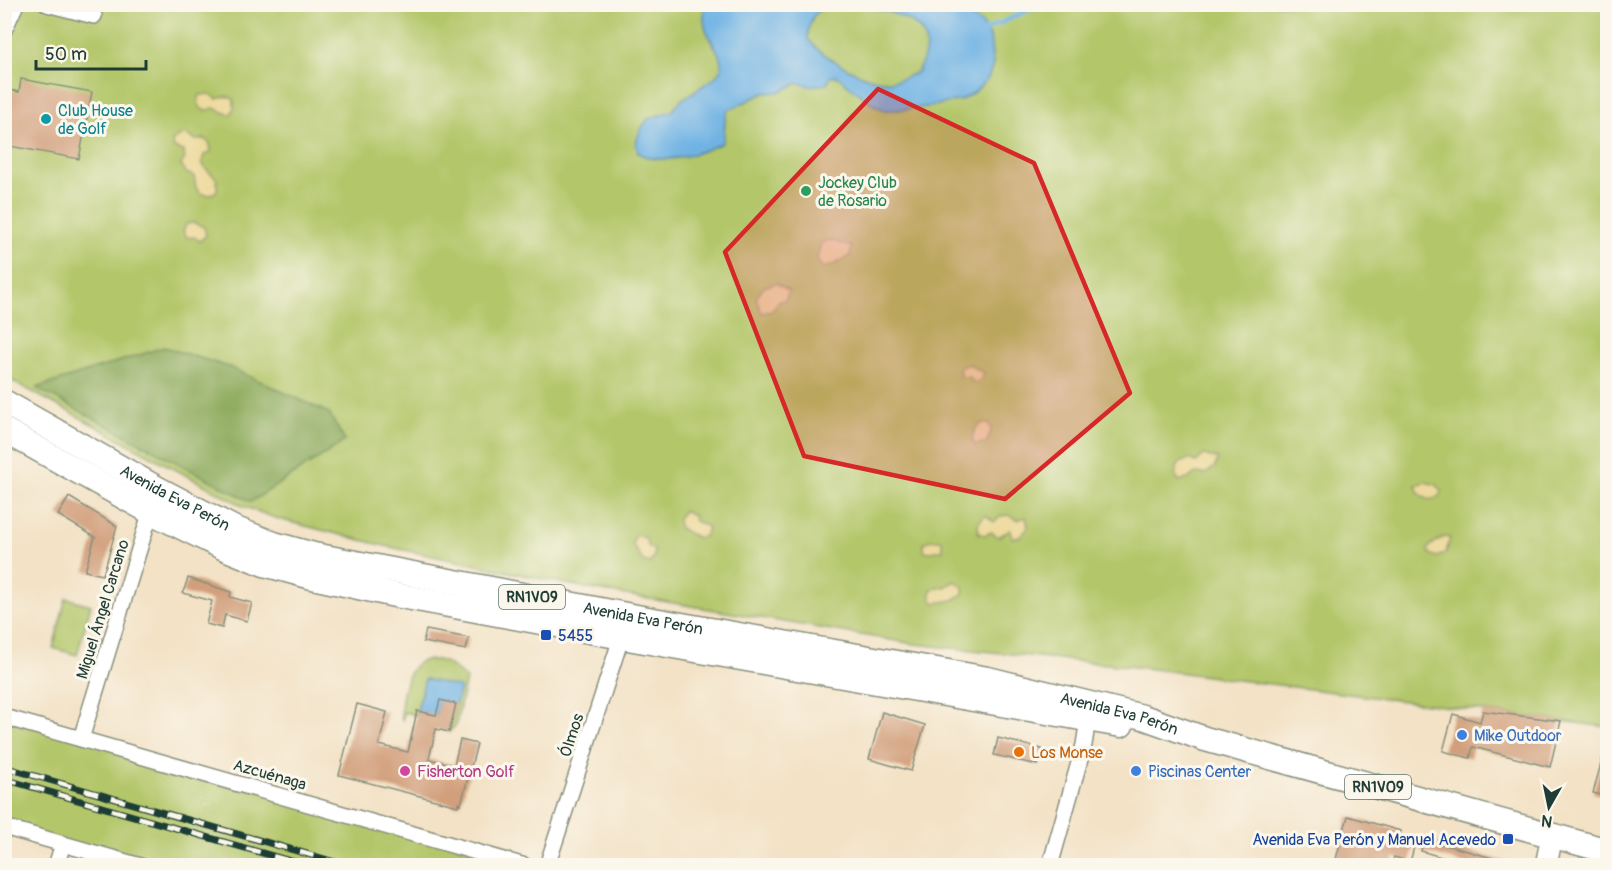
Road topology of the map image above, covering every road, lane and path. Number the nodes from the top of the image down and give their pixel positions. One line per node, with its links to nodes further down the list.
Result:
1 (16, 4): 4 (street)
2 (47, 4): 3 (street)
3 (94, 16)
4 (4, 30)
5 (4, 402): 7 (main road, Avenida Eva Perón / RN1V09)
6 (4, 430): 8 (main road, Avenida Eva Perón / RN1V09)
7 (158, 489): 8 (street, Miguel Ángel Carcano); 9 (main road, Avenida Eva Perón / RN1V09)
8 (151, 512): 9 (main road, Avenida Eva Perón / RN1V09); 12 (street, Miguel Ángel Carcano)
9 (625, 626): 10 (main road, Avenida Eva Perón / RN1V09); 20 (street, Ólmos)
10 (1089, 711): 14 (main road, Avenida Eva Perón / RN1V09); 21 (street)
11 (4, 717): 12 (street, Azcuénaga)
12 (81, 739): 19 (street, Azcuénaga)
13 (4, 827): 15 (street)
14 (1552, 835): 16 (main road, Avenida Eva Perón / RN1V09); 22 (street)
15 (63, 844): 17 (street); 18 (street)
16 (1608, 851)
17 (56, 866)
18 (140, 866)
19 (525, 866)
20 (547, 866)
21 (1050, 866)
22 (1546, 866)

